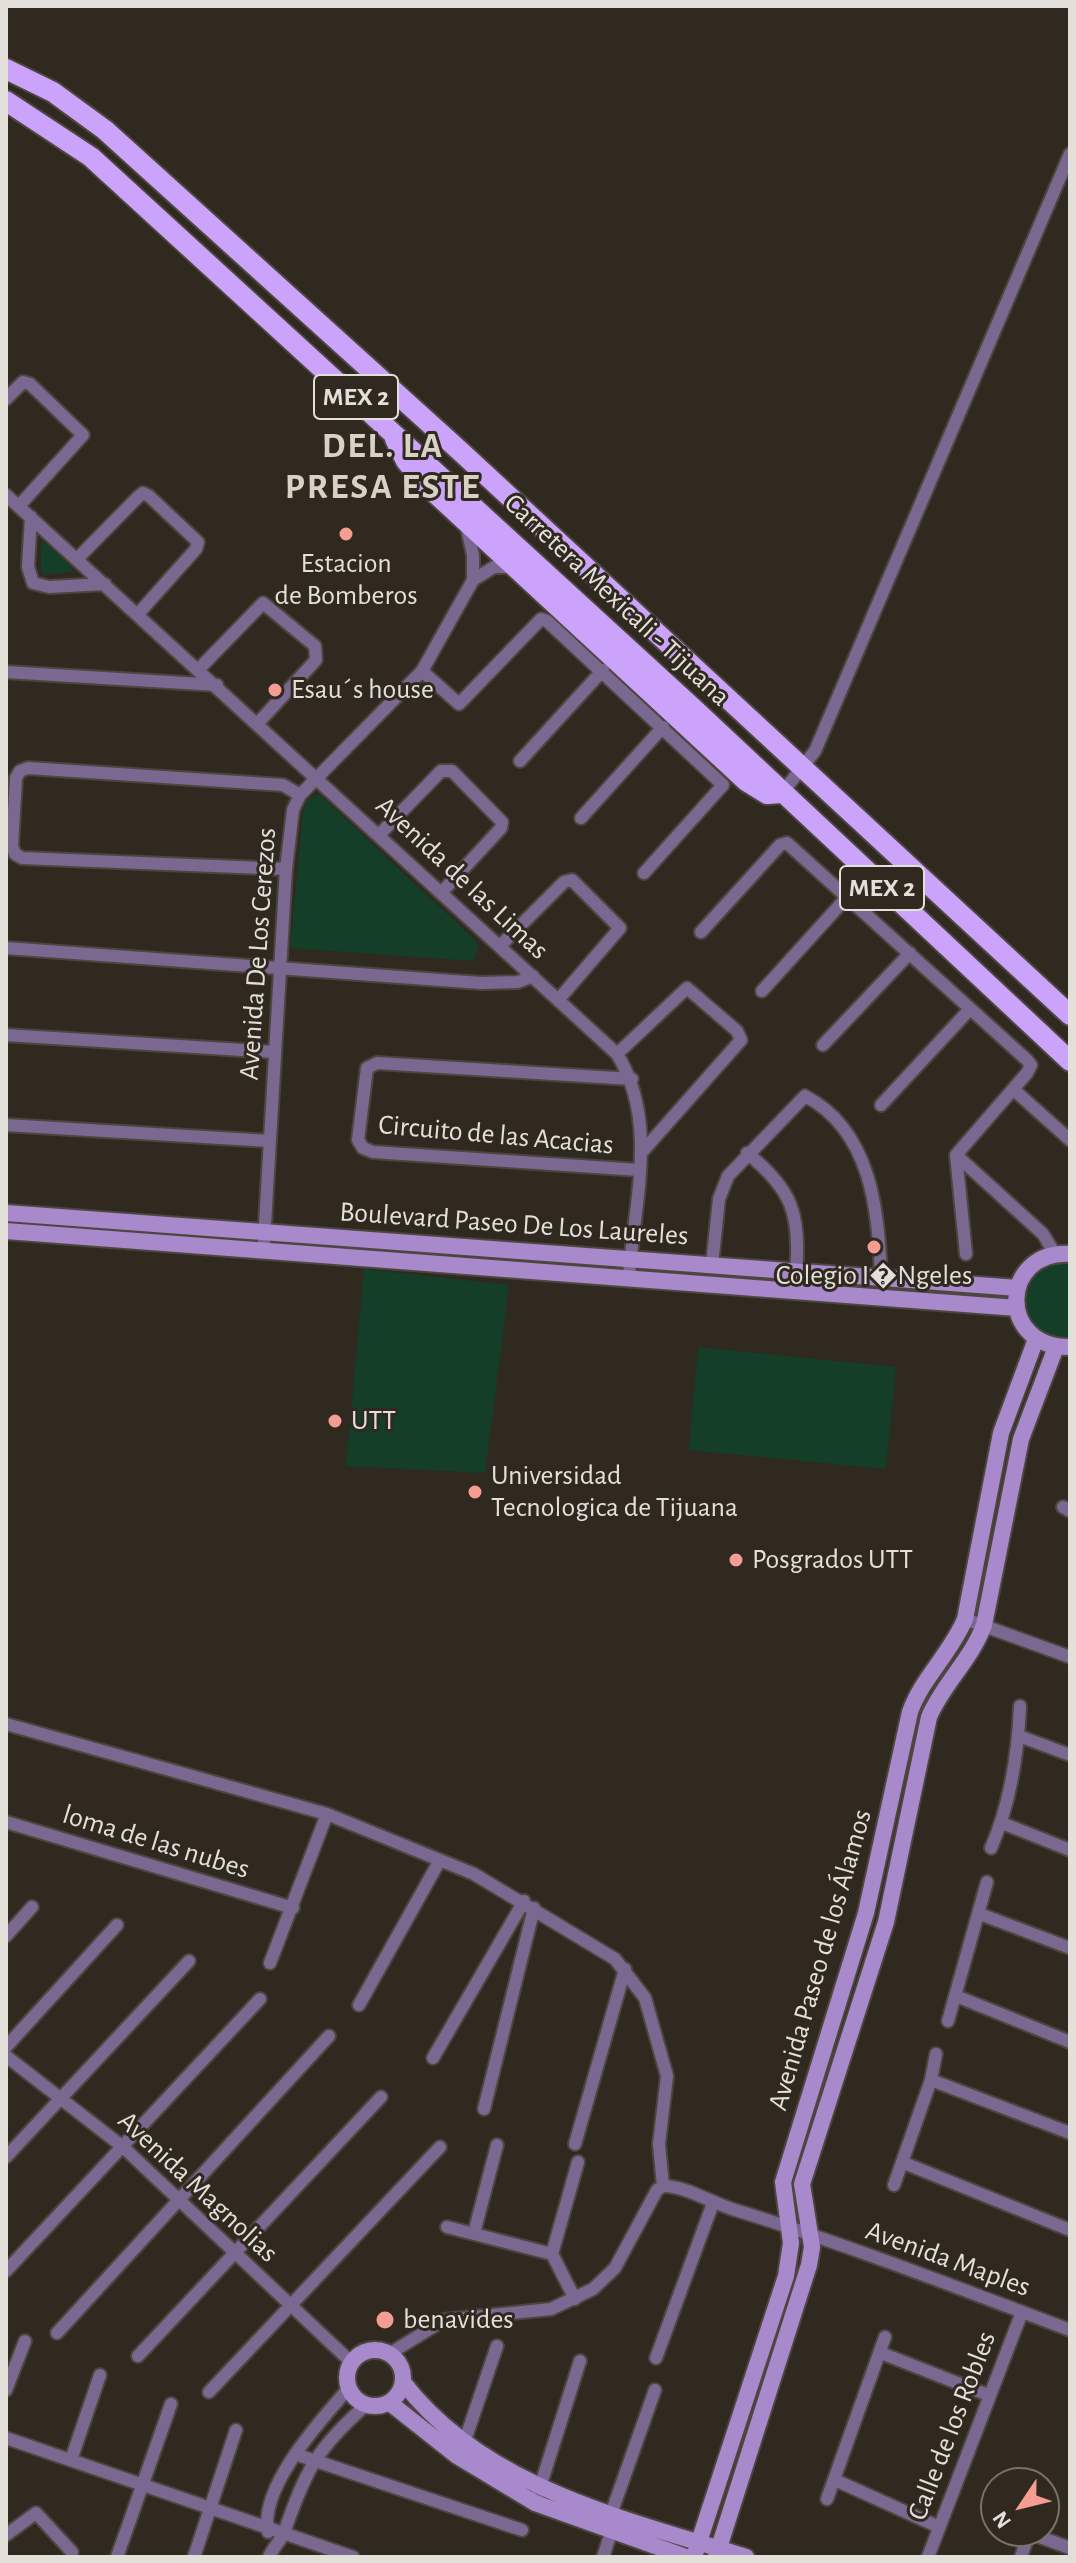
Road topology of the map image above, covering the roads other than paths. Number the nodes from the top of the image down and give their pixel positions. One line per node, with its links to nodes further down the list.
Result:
1 (6, 69): 23 (main road, Carretera Mexicali - Tijuana / MEX 2)
2 (6, 101): 5 (main road, Carretera Mexicali - Tijuana / MEX 2)
3 (1070, 154): 23 (street)
4 (6, 399): 7 (street)
5 (390, 429): 9 (main road); 25 (main road, Carretera Mexicali - Tijuana / MEX 2)
6 (6, 495): 7 (street, Avenida de las Limas)
7 (19, 506): 8 (street, Avenida de las Limas)
8 (31, 517): 10 (street, Avenida de las Limas); 13 (street)
9 (465, 521): 11 (main road); 12 (street)
10 (77, 559): 13 (street, Avenida de las Limas); 14 (street)
11 (516, 567): 12 (street); 25 (main road)
12 (473, 580): 17 (street, Avenida De Los Cerezos)
13 (105, 584): 14 (street, Avenida de las Limas)
14 (138, 614): 15 (street, Avenida de las Limas)
15 (199, 669): 19 (street, Avenida de las Limas); 20 (street)
16 (603, 670): 17 (street); 21 (street); 22 (street)
17 (422, 671): 24 (street, Avenida De Los Cerezos)
18 (6, 672): 19 (street)
19 (217, 685): 20 (street, Avenida de las Limas)
20 (258, 723): 24 (street, Avenida de las Limas)
21 (663, 727): 27 (street); 30 (street)
22 (520, 761)
23 (802, 770): 25 (street); 42 (main road, Carretera Mexicali - Tijuana / MEX 2)
24 (318, 777): 26 (street, Avenida De Los Cerezos); 28 (street, Avenida de las Limas)
25 (782, 793): 43 (main road, Carretera Mexicali - Tijuana / MEX 2)
26 (300, 795): 29 (street, Avenida De Los Cerezos); 29 (street)
27 (581, 818)
28 (380, 834): 31 (street, Avenida de las Limas); 31 (street)
29 (286, 869): 37 (street, Avenida De Los Cerezos)
30 (644, 873)
31 (442, 892): 34 (street, Avenida de las Limas)
32 (848, 896): 33 (street); 36 (street); 39 (street)
33 (701, 932)
34 (500, 946): 38 (street, Avenida de las Limas); 40 (street)
35 (6, 948): 37 (street)
36 (910, 953): 41 (street); 46 (street)
37 (280, 967): 38 (street); 47 (street, Avenida De Los Cerezos)
38 (533, 976): 40 (street, Avenida de las Limas)
39 (762, 991)
40 (559, 999): 48 (street, Avenida de las Limas)
41 (970, 1009): 51 (street); 52 (street)
42 (1070, 1015)
43 (1029, 1025): 45 (main road); 49 (main road, Carretera Mexicali - Tijuana / MEX 2)
44 (6, 1035): 47 (street)
45 (1070, 1043)
46 (823, 1045)
47 (274, 1052): 55 (street, Avenida De Los Cerezos)
48 (617, 1054): 50 (street, Avenida de las Limas); 56 (street)
49 (1070, 1061)
50 (632, 1079): 56 (street, Avenida de las Limas); 59 (street, Circuito de las Acacias)
51 (1013, 1089): 54 (street); 58 (street)
52 (881, 1105)
53 (6, 1125): 55 (street)
54 (1070, 1140)
55 (270, 1141): 61 (street, Avenida De Los Cerezos)
56 (642, 1152): 59 (street, Avenida de las Limas)
57 (747, 1153): 67 (street); 68 (street); 70 (street)
58 (956, 1155): 64 (street); 65 (street)
59 (639, 1170): 66 (street, Avenida de las Limas)
60 (6, 1213): 61 (street, Boulevard Paseo De Los Laureles)
61 (264, 1230): 63 (street, Avenida De Los Cerezos); 66 (street, Boulevard Paseo De Los Laureles)
62 (6, 1231): 63 (street, Boulevard Paseo De Los Laureles)
63 (263, 1252): 69 (street, Boulevard Paseo De Los Laureles)
64 (966, 1254)
65 (1063, 1254): 71 (street)
66 (630, 1259): 67 (street, Boulevard Paseo De Los Laureles); 69 (street, Avenida de las Limas)
67 (712, 1265): 68 (street, Boulevard Paseo De Los Laureles)
68 (796, 1271): 70 (street, Boulevard Paseo De Los Laureles)
69 (629, 1277): 72 (street, Boulevard Paseo De Los Laureles)
70 (881, 1278): 71 (street, Boulevard Paseo De Los Laureles)
71 (1018, 1288): 72 (street)
72 (1017, 1308): 73 (street)
73 (1036, 1339): 74 (street); 75 (street, Avenida Paseo de los Álamos)
74 (1063, 1347): 76 (street, Avenida Paseo de los Álamos)
75 (965, 1619): 76 (street); 126 (street, Avenida Paseo de los Álamos)
76 (984, 1625): 78 (street); 129 (street, Avenida Paseo de los Álamos)
77 (1070, 1641): 78 (street)
78 (1068, 1656)
79 (1020, 1706): 81 (street)
80 (6, 1724): 83 (street)
81 (1019, 1736): 82 (street); 85 (street)
82 (1070, 1755)
83 (327, 1814): 88 (street); 92 (street)
84 (6, 1822): 92 (street, loma de las nubes)
85 (1002, 1823): 86 (street); 87 (street)
86 (991, 1848)
87 (1070, 1850)
88 (440, 1860): 90 (street); 102 (street)
89 (987, 1882): 93 (street)
90 (529, 1905): 99 (street); 109 (street); 113 (street)
91 (32, 1907): 95 (street)
92 (293, 1908): 98 (street)
93 (980, 1914): 96 (street); 100 (street)
94 (117, 1925): 106 (street)
95 (7, 1933)
96 (1070, 1948)
97 (189, 1961): 112 (street)
98 (270, 1963)
99 (625, 1969): 115 (street); 123 (street)
100 (956, 1996): 103 (street); 105 (street)
101 (260, 1999): 117 (street)
102 (359, 2005)
103 (948, 2021)
104 (329, 2036): 124 (street)
105 (1070, 2042)
106 (6, 2047)
107 (936, 2054): 110 (street)
108 (6, 2056): 112 (street, Avenida Magnolias)
109 (433, 2058)
110 (931, 2080): 114 (street); 121 (street)
111 (381, 2097): 131 (street)
112 (63, 2098): 117 (street, Avenida Magnolias); 119 (street)
113 (484, 2109)
114 (1070, 2133)
115 (575, 2144)
116 (497, 2145): 130 (street)
117 (123, 2147): 124 (street, Avenida Magnolias); 133 (street)
118 (440, 2147): 135 (street)
119 (6, 2157)
120 (578, 2162): 132 (street)
121 (904, 2163): 122 (street); 128 (street)
122 (894, 2185)
123 (663, 2186): 125 (street, Avenida Maples); 134 (street)
124 (180, 2201): 131 (street, Avenida Magnolias); 138 (street)
125 (713, 2203): 126 (street, Avenida Maples); 145 (street)
126 (787, 2226): 129 (street, Avenida Maples); 179 (street, Avenida Paseo de los Álamos)
127 (447, 2227): 130 (street)
128 (1070, 2230)
129 (809, 2232): 136 (street, Avenida Maples); 182 (street, Avenida Paseo de los Álamos)
130 (474, 2233): 132 (street)
131 (235, 2253): 135 (street, Avenida Magnolias); 144 (street)
132 (552, 2254): 134 (street)
133 (6, 2271)
134 (575, 2299): 143 (street)
135 (293, 2307): 147 (street, Avenida Magnolias); 154 (street)
136 (1022, 2312): 137 (street, Avenida Maples); 155 (street, Calle de los Robles)
137 (1070, 2330)
138 (57, 2333)
139 (885, 2337): 142 (street)
140 (25, 2341): 148 (street)
141 (497, 2346): 161 (street)
142 (881, 2353): 155 (street); 165 (street)
143 (389, 2354): 147 (street); 150 (street)
144 (138, 2356)
145 (656, 2358)
146 (580, 2361): 167 (street)
147 (351, 2362): 151 (street)
148 (10, 2364): 152 (street)
149 (100, 2375): 163 (street)
150 (403, 2382): 156 (street); 161 (street)
151 (348, 2389): 158 (street); 162 (street)
152 (6, 2390)
153 (655, 2390): 171 (street)
154 (209, 2392)
155 (988, 2395): 172 (street, Calle de los Robles)
156 (390, 2403): 158 (street); 161 (street)
157 (171, 2404): 166 (street)
158 (366, 2405): 164 (street)
159 (236, 2430): 169 (street)
160 (6, 2438): 163 (street)
161 (461, 2450): 167 (street)
162 (295, 2454): 164 (street); 173 (street)
163 (71, 2460): 166 (street)
164 (313, 2460): 174 (street); 176 (street)
165 (835, 2480): 168 (street); 172 (street)
166 (141, 2484): 169 (street); 183 (street)
167 (537, 2495): 170 (street)
168 (827, 2499)
169 (210, 2506): 173 (street); 184 (street)
170 (574, 2509): 171 (street); 175 (street)
171 (611, 2514): 175 (street); 179 (street)
172 (939, 2527): 189 (street, Calle de los Robles)
173 (267, 2528): 176 (street); 181 (street)
174 (522, 2530)
175 (611, 2533): 186 (street); 187 (street)
176 (284, 2534): 181 (street); 185 (street)
177 (6, 2535): 180 (street)
178 (1070, 2548): 190 (street)
179 (696, 2549): 182 (street)
180 (72, 2552)
181 (271, 2552)
182 (717, 2553): 188 (street)
183 (117, 2557)
184 (194, 2557)
185 (353, 2557)
186 (603, 2557)
187 (686, 2557)
188 (746, 2557)
189 (928, 2557)
190 (1021, 2557)

